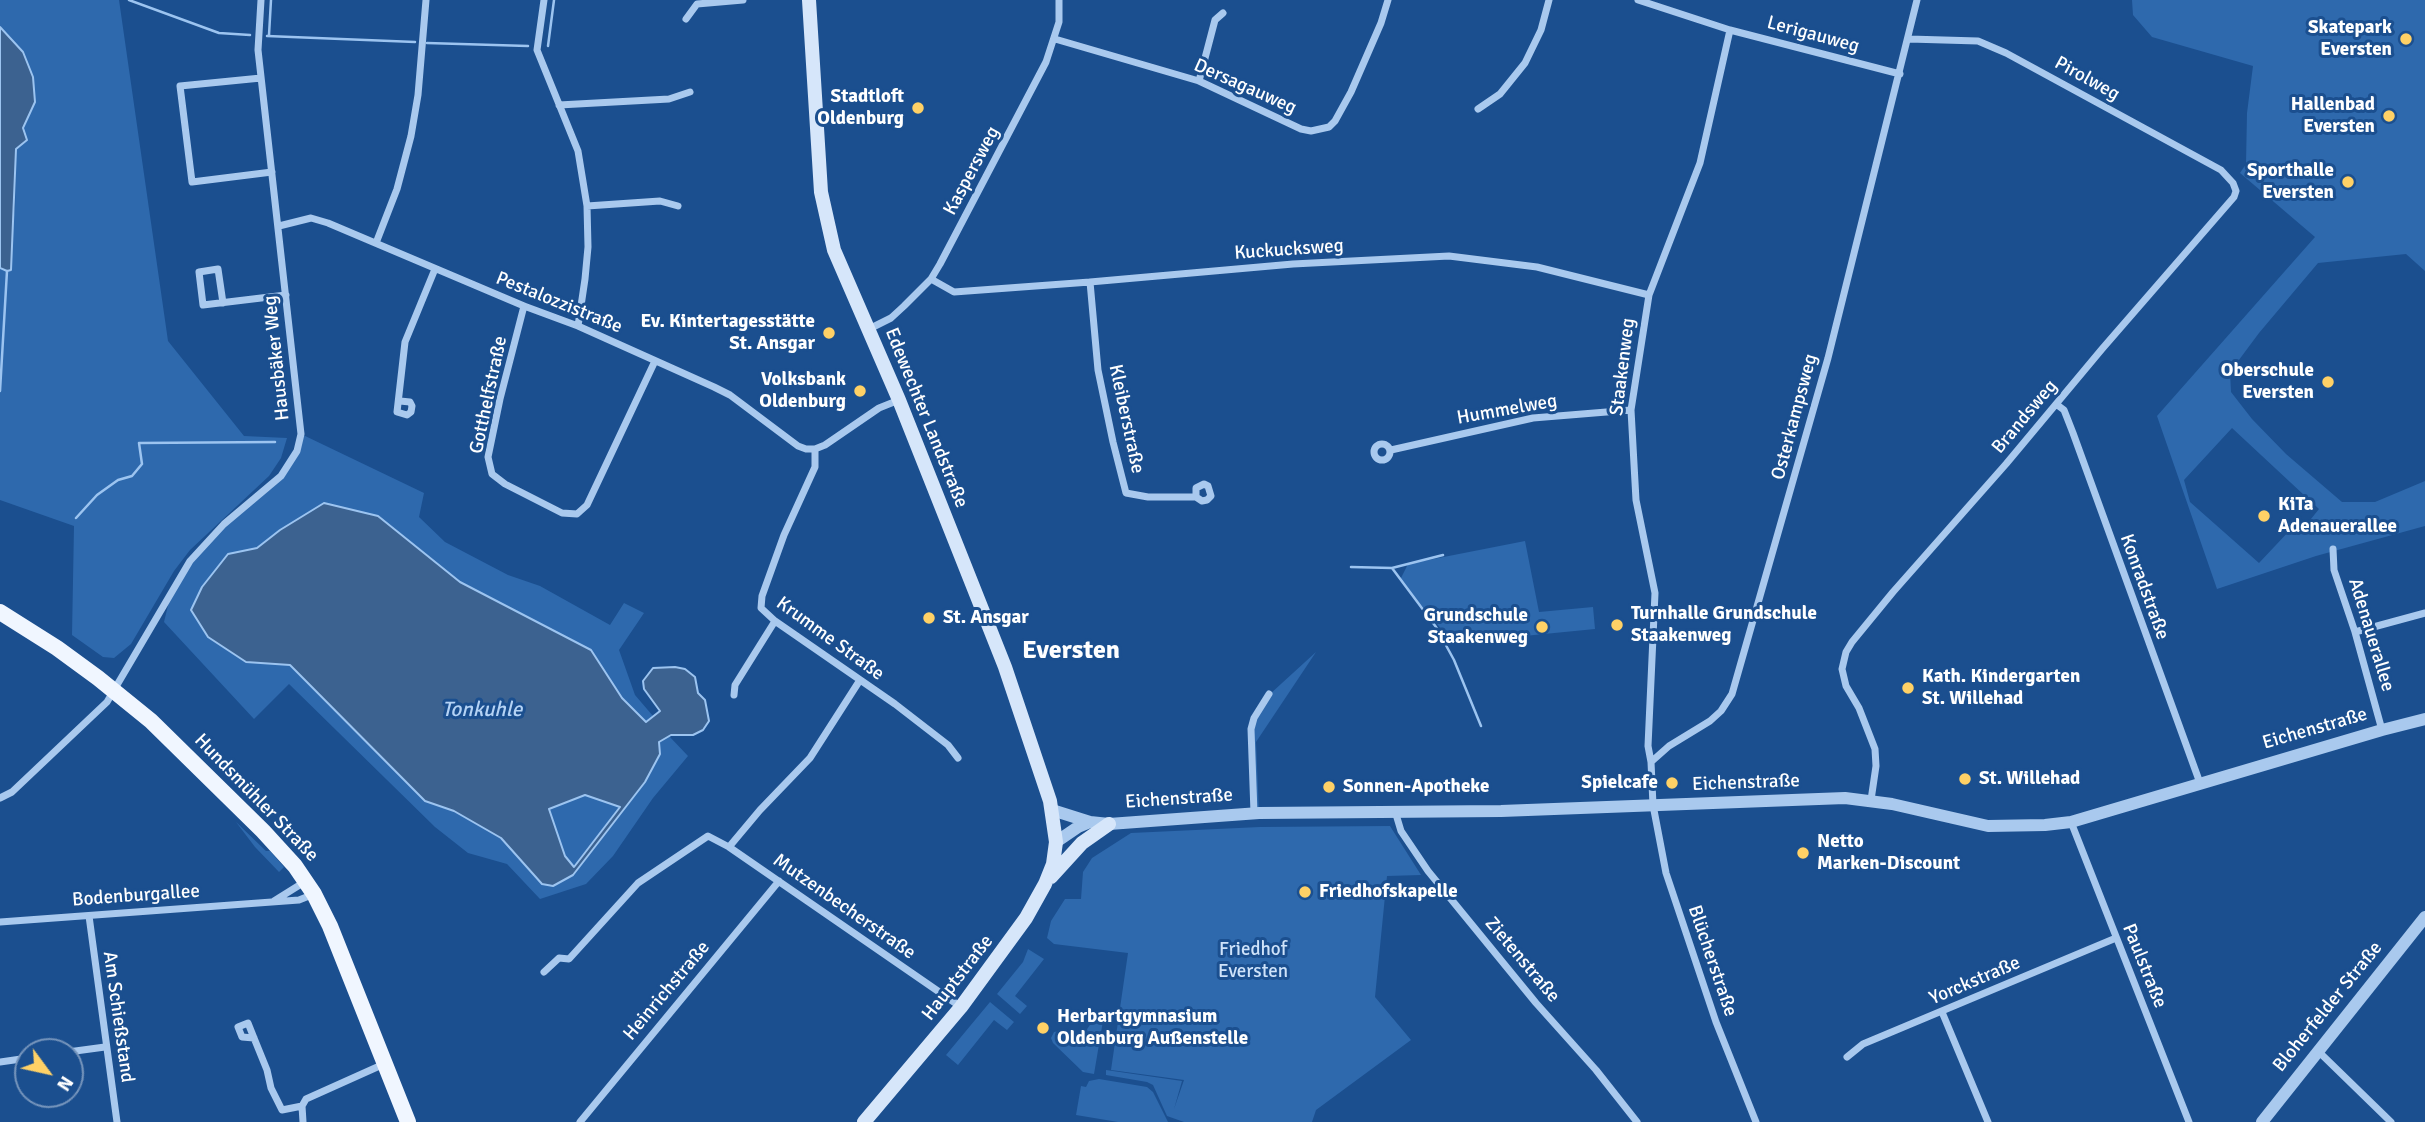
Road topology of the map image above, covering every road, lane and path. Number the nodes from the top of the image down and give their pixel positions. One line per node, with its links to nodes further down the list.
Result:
1 (261, 0): 19 (street, Hausbäker Weg)
2 (426, 0): 29 (street)
3 (544, 0): 22 (street)
4 (743, 0): 14 (street)
5 (809, 0): 38 (main road, Edewechter Landstraße)
6 (1059, 0): 17 (street, Kaspersweg)
7 (1388, 0): 20 (street, Dersagauweg)
8 (1549, 0): 23 (street)
9 (1638, 0): 12 (street, Lerigauweg)
10 (1665, 0): 12 (street)
11 (1917, 0): 16 (street, Osterkampsweg)
12 (1663, 9): 15 (street, Lerigauweg)
13 (1223, 13): 20 (street)
14 (686, 19)
15 (1730, 30): 18 (street, Lerigauweg); 34 (street, Staakenweg)
16 (1909, 38): 18 (street, Osterkampsweg); 25 (street, Pirolweg)
17 (1055, 39): 20 (street, Dersagauweg); 31 (street, Kaspersweg)
18 (1900, 74): 59 (street, Osterkampsweg)
19 (261, 78): 24 (street, Hausbäker Weg); 24 (street)
20 (1199, 81)
21 (690, 92): 22 (street)
22 (559, 105): 26 (street)
23 (1478, 108)
24 (272, 172): 28 (street, Hausbäker Weg)
25 (2235, 187): 42 (street, Brandsweg)
26 (587, 206): 27 (street); 37 (street)
27 (678, 206)
28 (279, 226): 29 (street, Pestalozzistraße); 33 (street, Hausbäker Weg)
29 (376, 243): 30 (street, Pestalozzistraße)
30 (435, 269): 36 (street, Pestalozzistraße); 41 (street)
31 (931, 279): 32 (street, Kuckucksweg); 38 (street, Kaspersweg)
32 (1090, 282): 34 (street, Kuckucksweg); 46 (street, Kleiberstraße)
33 (286, 295): 35 (street); 53 (street, Hausbäker Weg)
34 (1648, 295): 43 (street, Staakenweg)
35 (223, 303): 35 (street)
36 (524, 306): 37 (street, Pestalozzistraße); 39 (street, Gotthelfstraße)
37 (578, 326): 39 (street, Pestalozzistraße)
38 (869, 329): 40 (main road, Edewechter Landstraße)
39 (655, 361): 44 (street, Pestalozzistraße)
40 (899, 400): 44 (street); 64 (main road, Edewechter Landstraße)
41 (400, 401)
42 (2056, 404): 60 (street, Konradstraße); 62 (street, Brandsweg)
43 (1631, 410): 45 (street, Hummelweg); 59 (street, Staakenweg)
44 (815, 449): 50 (street, Krumme Straße)
45 (1391, 450)
46 (1196, 498)
47 (2333, 549): 51 (street, Adenauerallee)
48 (0, 612): 53 (main road, Hundsmühler Straße)
49 (2425, 613): 51 (street)
50 (775, 621): 52 (street, Krumme Straße); 55 (street)
51 (2355, 632): 57 (street, Adenauerallee)
52 (860, 680): 58 (street, Krumme Straße); 71 (street)
53 (114, 690): 61 (street, Hausbäker Weg); 75 (main road, Hundsmühler Straße)
54 (1269, 694): 66 (street)
55 (734, 695)
56 (2425, 719): 57 (street, Eichenstraße)
57 (2382, 730): 60 (street, Eichenstraße)
58 (958, 758)
59 (1651, 762): 63 (street)
60 (2200, 783): 68 (street, Eichenstraße)
61 (0, 798)
62 (1871, 800): 63 (street, Eichenstraße); 68 (street, Eichenstraße)
63 (1653, 805): 65 (street, Eichenstraße); 97 (street, Blücherstraße)
64 (1052, 810): 67 (street, Eichenstraße); 70 (main road, Edewechter Landstraße)
65 (1395, 811): 66 (street, Eichenstraße); 96 (street, Zietenstraße)
66 (1254, 813): 69 (street, Eichenstraße)
67 (1090, 822): 69 (street, Eichenstraße); 70 (street)
68 (2071, 822): 80 (street, Paulstraße)
69 (1109, 824): 72 (main road)
70 (1056, 842): 72 (main road); 74 (main road, Hauptstraße)
71 (729, 847): 73 (street, Mutzenbecherstraße); 81 (street, Mutzenbecherstraße)
72 (1079, 847): 74 (main road)
73 (779, 881): 82 (street, Mutzenbecherstraße); 94 (street, Heinrichstraße)
74 (1045, 884): 82 (main road, Hauptstraße)
75 (310, 888): 76 (street, Bodenburgallee); 76 (street, Bodenburgallee); 89 (main road, Hundsmühler Straße)
76 (274, 902): 77 (street, Bodenburgallee)
77 (89, 916): 78 (street, Bodenburgallee); 85 (street, Am Schießstand)
78 (0, 922)
79 (2423, 924): 87 (street, Bloherfelder Straße)
80 (2116, 938): 83 (street, Yorckstraße); 99 (street, Paulstraße)
81 (544, 972)
82 (961, 1007): 95 (main road, Hauptstraße)
83 (1942, 1012): 88 (street, Yorckstraße); 98 (street)
84 (254, 1038): 90 (street)
85 (105, 1046): 86 (street); 91 (street, Am Schießstand)
86 (84, 1049)
87 (2318, 1051): 100 (street, Bloherfelder Straße); 101 (street)
88 (1847, 1057)
89 (385, 1064): 90 (street); 93 (main road, Hundsmühler Straße)
90 (302, 1106): 92 (street)
91 (117, 1122)
92 (303, 1122)
93 (408, 1122)
94 (580, 1122)
95 (864, 1122)
96 (1637, 1122)
97 (1756, 1122)
98 (1988, 1122)
99 (2189, 1122)
100 (2262, 1122)
101 (2391, 1122)

